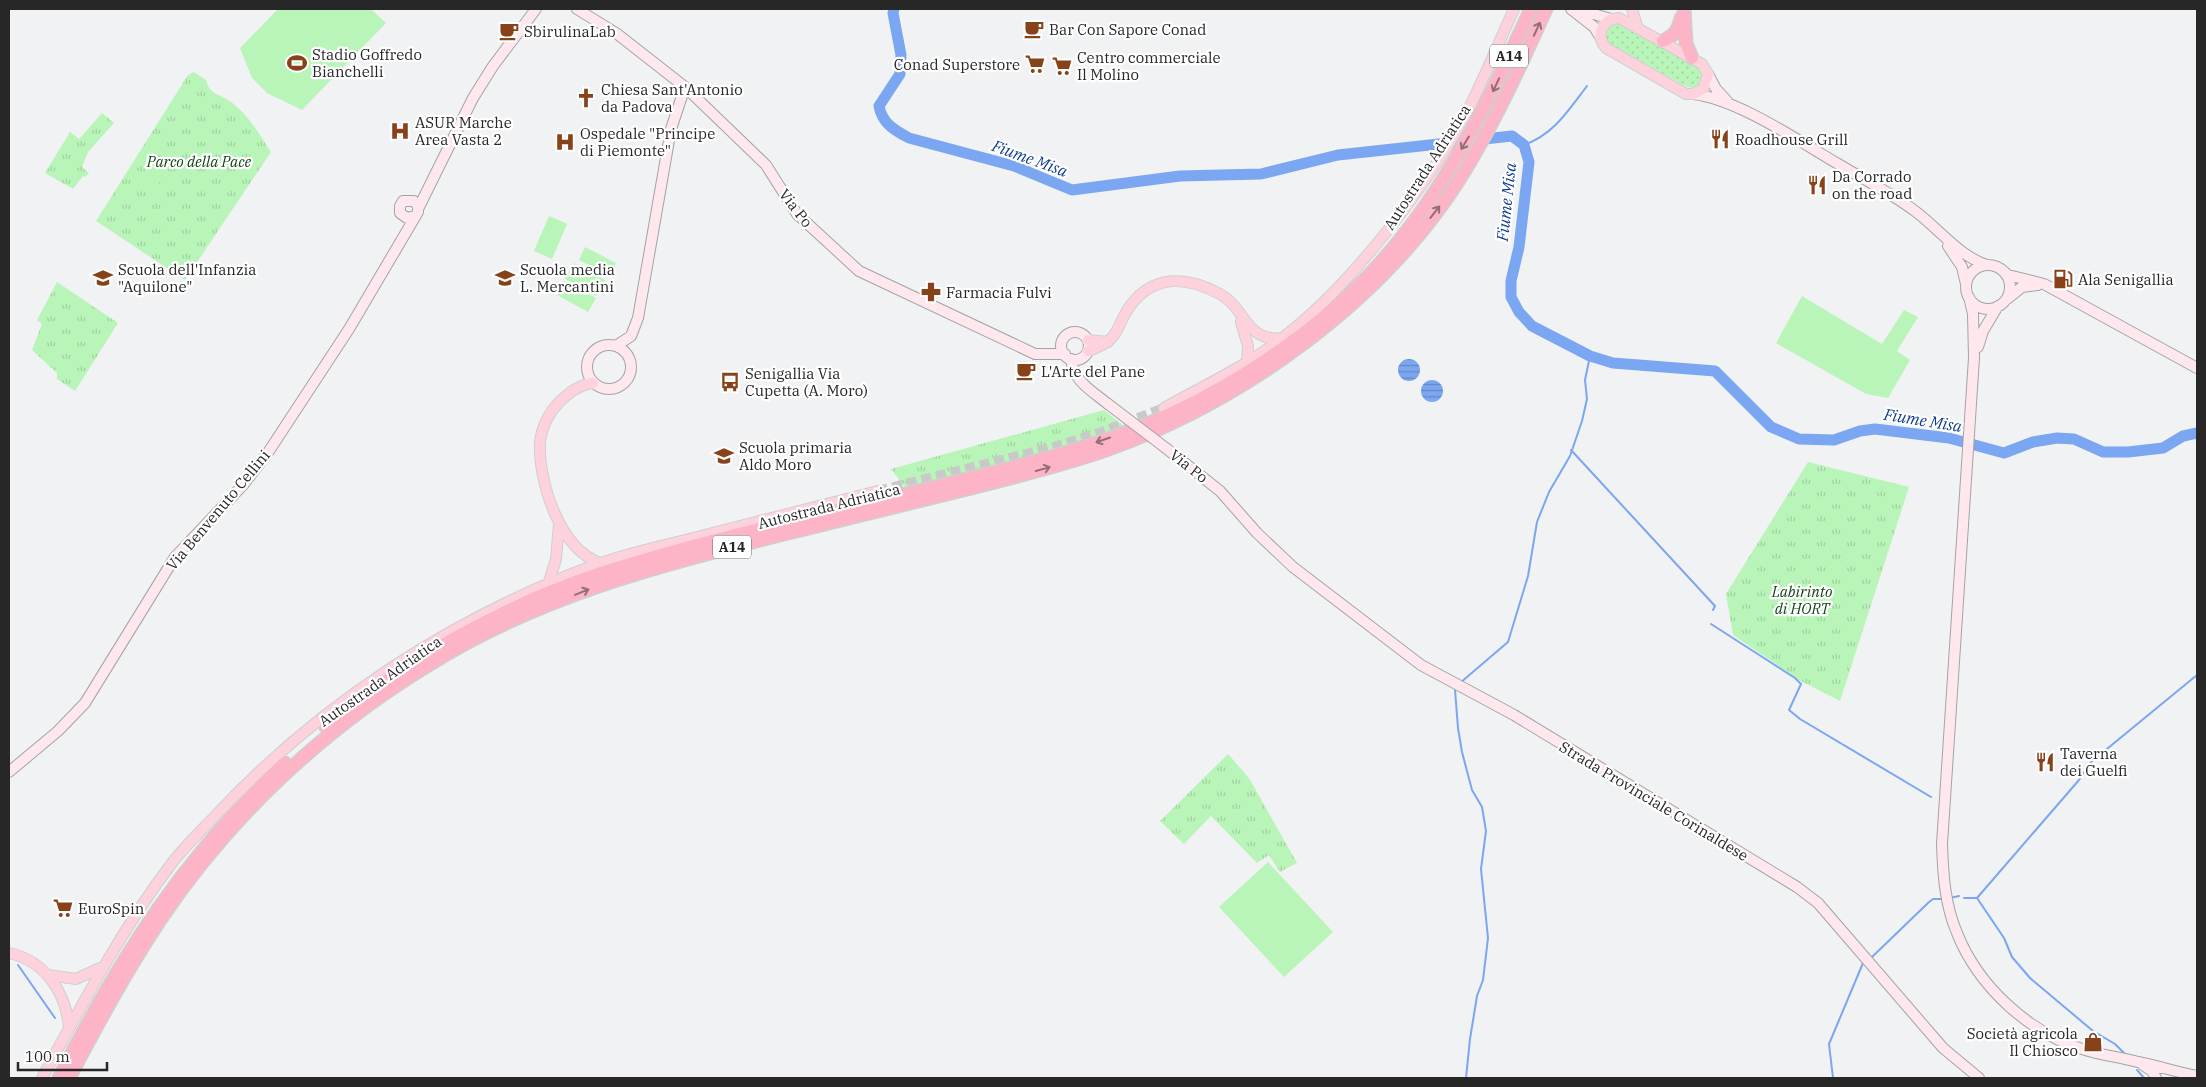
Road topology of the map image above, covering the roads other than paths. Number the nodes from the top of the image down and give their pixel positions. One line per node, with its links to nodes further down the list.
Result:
1 (532, 9): 13 (street, Via Benvenuto Cellini)
2 (536, 9): 13 (street, Via Benvenuto Cellini)
3 (577, 9): 19 (street, Via Po)
4 (1514, 9): 30 (main road)
5 (1531, 9): 62 (highway, Autostrada Adriatica / A14, one-way to 62)
6 (1546, 9): 62 (highway, Autostrada Adriatica / A14, one-way to 6)
7 (1571, 9): 15 (street)
8 (1575, 9): 12 (street)
9 (1625, 9): 12 (main road)
10 (1632, 9): 14 (main road)
11 (1684, 9): 16 (highway); 17 (highway)
12 (1615, 18): 14 (main road); 15 (main road)
13 (526, 21): 54 (street, Via Benvenuto Cellini)
14 (1637, 26): 16 (main road)
15 (1600, 38): 20 (main road)
16 (1663, 41): 17 (main road)
17 (1692, 58): 18 (main road)
18 (1708, 74): 20 (main road); 21 (street)
19 (685, 87): 35 (street); 37 (street, Via Po)
20 (1693, 94): 21 (street)
21 (1728, 102): 22 (street)
22 (1923, 217): 23 (street); 26 (street)
23 (1986, 265): 24 (street); 26 (street)
24 (2001, 269): 25 (street); 27 (street)
25 (2044, 284): 27 (street); 41 (street)
26 (1967, 292): 27 (street); 39 (street)
27 (2000, 305): 39 (street)
28 (1236, 310): 29 (main road); 32 (main road); 34 (main road)
29 (1263, 338): 30 (main road); 36 (main road)
30 (1282, 338): 36 (main road)
31 (1088, 340): 32 (main road); 33 (street); 38 (street, Via Po)
32 (1109, 342): 38 (main road)
33 (1062, 343): 37 (street); 38 (street, Via Po)
34 (1248, 346): 36 (main road); 40 (main road)
35 (620, 349): 42 (street); 43 (street)
36 (1263, 352): 40 (main road)
37 (1050, 355): 38 (street, Via Po)
38 (1076, 356): 51 (street, Via Po, bridge)
39 (1974, 358): 64 (street)
40 (1247, 363): 45 (main road)
41 (2197, 368)
42 (588, 373): 43 (street); 44 (main road)
43 (594, 383): 44 (main road)
44 (577, 388): 47 (main road)
45 (1164, 408)
46 (878, 491): 50 (main road)
47 (559, 523): 48 (main road); 49 (main road)
48 (579, 552): 50 (main road); 52 (main road)
49 (556, 559): 52 (main road); 53 (main road)
50 (600, 563): 52 (main road)
51 (1293, 567): 70 (street, Strada Provinciale Corinaldese)
52 (571, 575): 53 (main road)
53 (548, 585): 56 (main road)
54 (9, 772)
55 (9, 953): 57 (main road)
56 (103, 966): 58 (main road); 59 (main road)
57 (48, 975): 58 (main road); 60 (main road)
58 (76, 980): 59 (main road)
59 (86, 997): 60 (main road); 61 (main road)
60 (64, 999): 61 (main road)
61 (69, 1028): 67 (main road)
62 (87, 1033): 63 (highway, Autostrada Adriatica / A14)
63 (79, 1048): 68 (highway, Autostrada Adriatica / A14); 69 (highway, Autostrada Adriatica / A14)
64 (2138, 1062): 65 (street); 71 (street)
65 (2178, 1076): 66 (street)
66 (2197, 1076)
67 (42, 1078)
68 (59, 1078)
69 (68, 1078)
70 (1979, 1078)
71 (2156, 1078)

